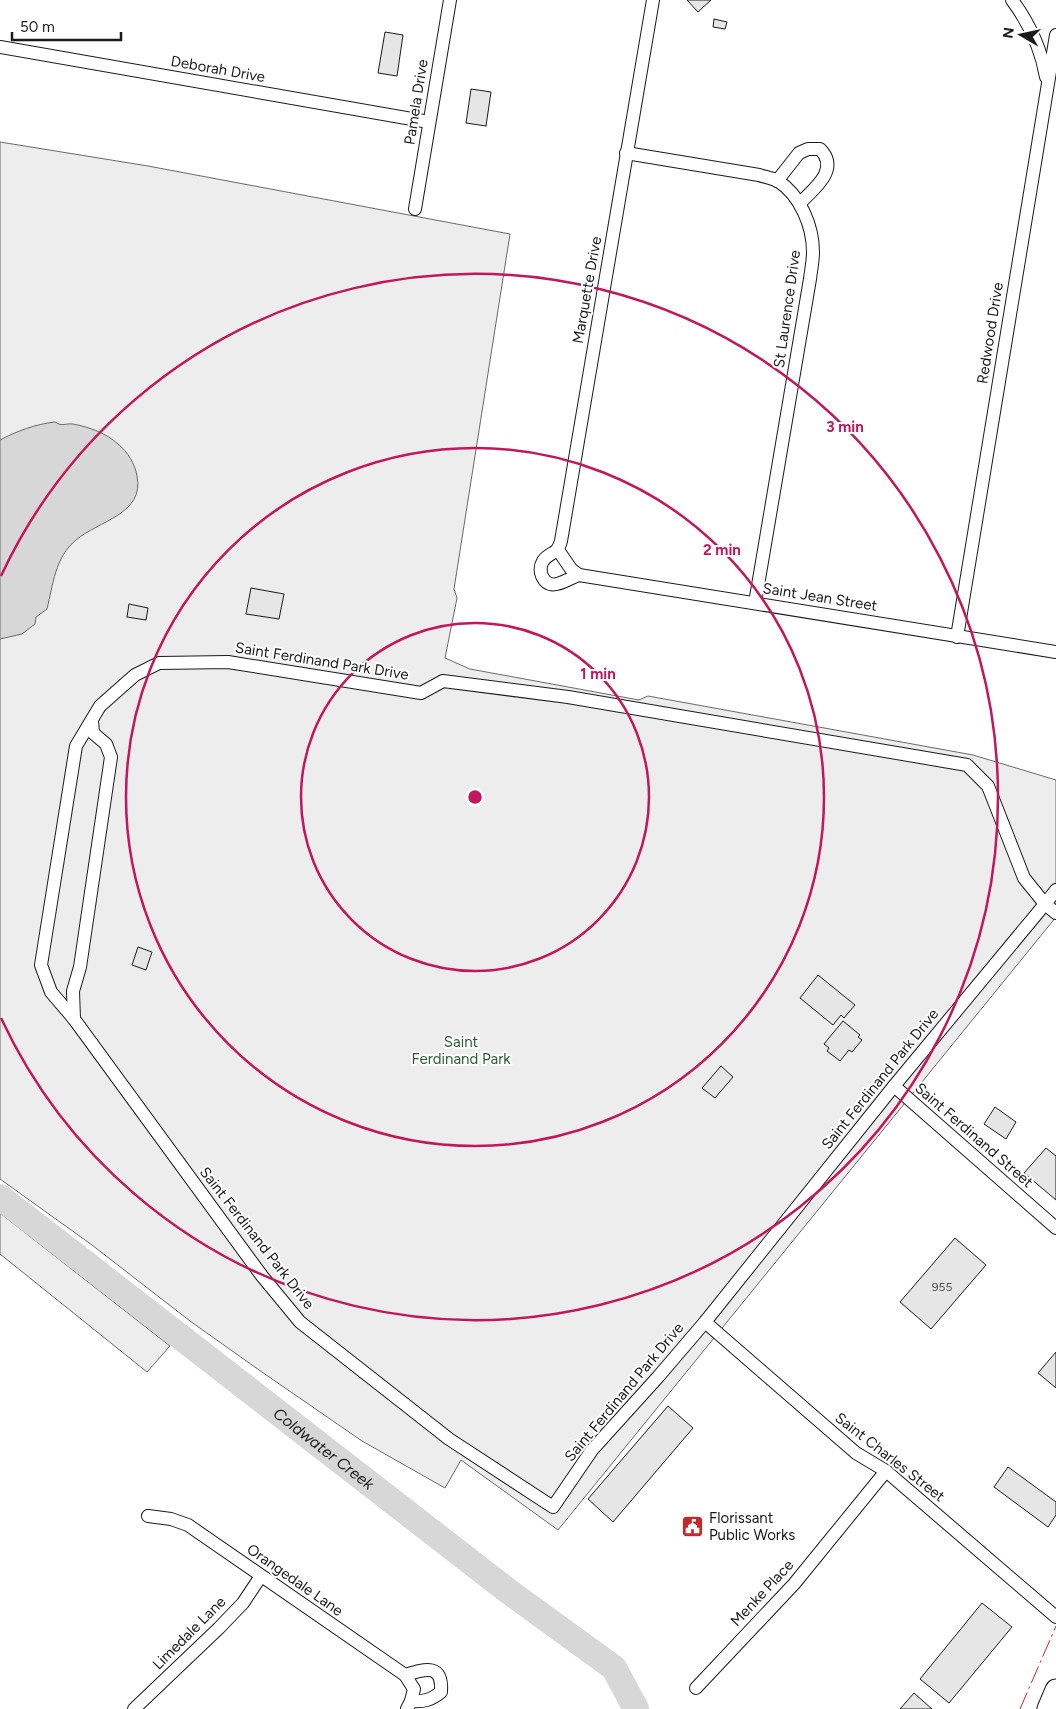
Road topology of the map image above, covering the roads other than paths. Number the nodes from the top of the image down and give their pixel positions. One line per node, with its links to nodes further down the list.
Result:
1 (450, 0): 7 (street, Pamela Drive)
2 (653, 0): 8 (street, Marquette Drive)
3 (1012, 0): 6 (street)
4 (1056, 35): 6 (street, Redwood Drive)
5 (0, 47): 7 (street, Deborah Drive)
6 (1047, 87): 15 (street, Redwood Drive)
7 (430, 122): 11 (street, Pamela Drive)
8 (626, 153): 9 (street, St Laurence Drive); 12 (street, Marquette Drive)
9 (777, 181): 10 (street, St Laurence Drive); 10 (street)
10 (800, 203): 14 (street, St Laurence Drive)
11 (415, 208)
12 (558, 550): 13 (street); 13 (street)
13 (580, 575): 14 (street, Saint Jean Street)
14 (755, 603): 15 (street, Saint Jean Street)
15 (957, 637): 16 (street, Saint Jean Street)
16 (1056, 652)
17 (92, 720): 19 (street, Saint Ferdinand Park Drive); 21 (street); 21 (street, Saint Ferdinand Park Drive)
18 (1056, 890): 19 (street, Saint Ferdinand Park Drive)
19 (1045, 904): 20 (street); 22 (street, Saint Ferdinand Park Drive)
20 (1056, 913)
21 (74, 1019): 24 (street, Saint Ferdinand Park Drive)
22 (894, 1086): 23 (street, Saint Ferdinand Street); 24 (street, Saint Ferdinand Park Drive)
23 (1056, 1228)
24 (705, 1322): 25 (street, Saint Charles Street)
25 (886, 1471): 28 (street, Saint Charles Street); 30 (street, Menke Place)
26 (148, 1516): 27 (street, Orangedale Lane)
27 (261, 1576): 29 (street, Orangedale Lane); 33 (street, Limedale Lane)
28 (1056, 1617)
29 (405, 1675): 32 (street, Orangedale Lane); 32 (street)
30 (696, 1688)
31 (1056, 1690): 34 (main road)
32 (411, 1700)
33 (134, 1709)
34 (1048, 1709)

